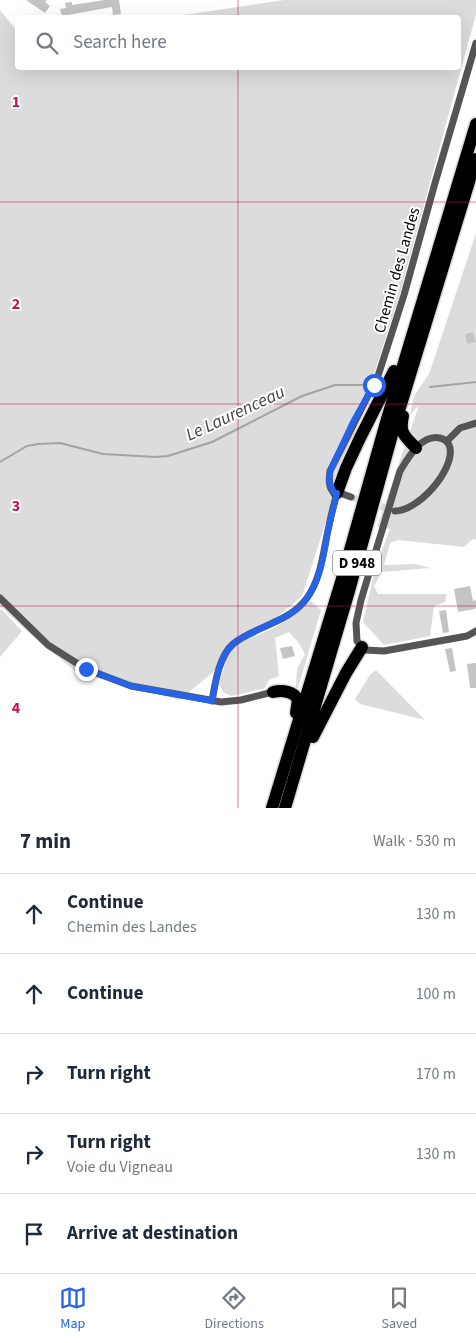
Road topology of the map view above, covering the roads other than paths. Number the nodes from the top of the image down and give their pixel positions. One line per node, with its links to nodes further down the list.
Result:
1 (476, 43): 9 (street, Chemin des Landes)
2 (476, 124): 4 (highway, D 948)
3 (476, 159): 5 (highway, D 948)
4 (408, 347): 9 (highway); 18 (highway, D 948)
5 (408, 381): 8 (highway); 17 (highway, D 948)
6 (476, 423): 7 (street)
7 (446, 441): 8 (street); 11 (street)
8 (416, 448): 14 (street)
9 (337, 493): 10 (street); 16 (street)
10 (351, 497)
11 (396, 511)
12 (0, 598): 16 (street)
13 (476, 631): 14 (street)
14 (362, 647): 17 (highway)
15 (273, 692): 16 (street); 18 (highway)
16 (212, 701)
17 (304, 745): 20 (highway, D 948)
18 (286, 763): 19 (highway, D 948)
19 (272, 808)
20 (285, 808)

